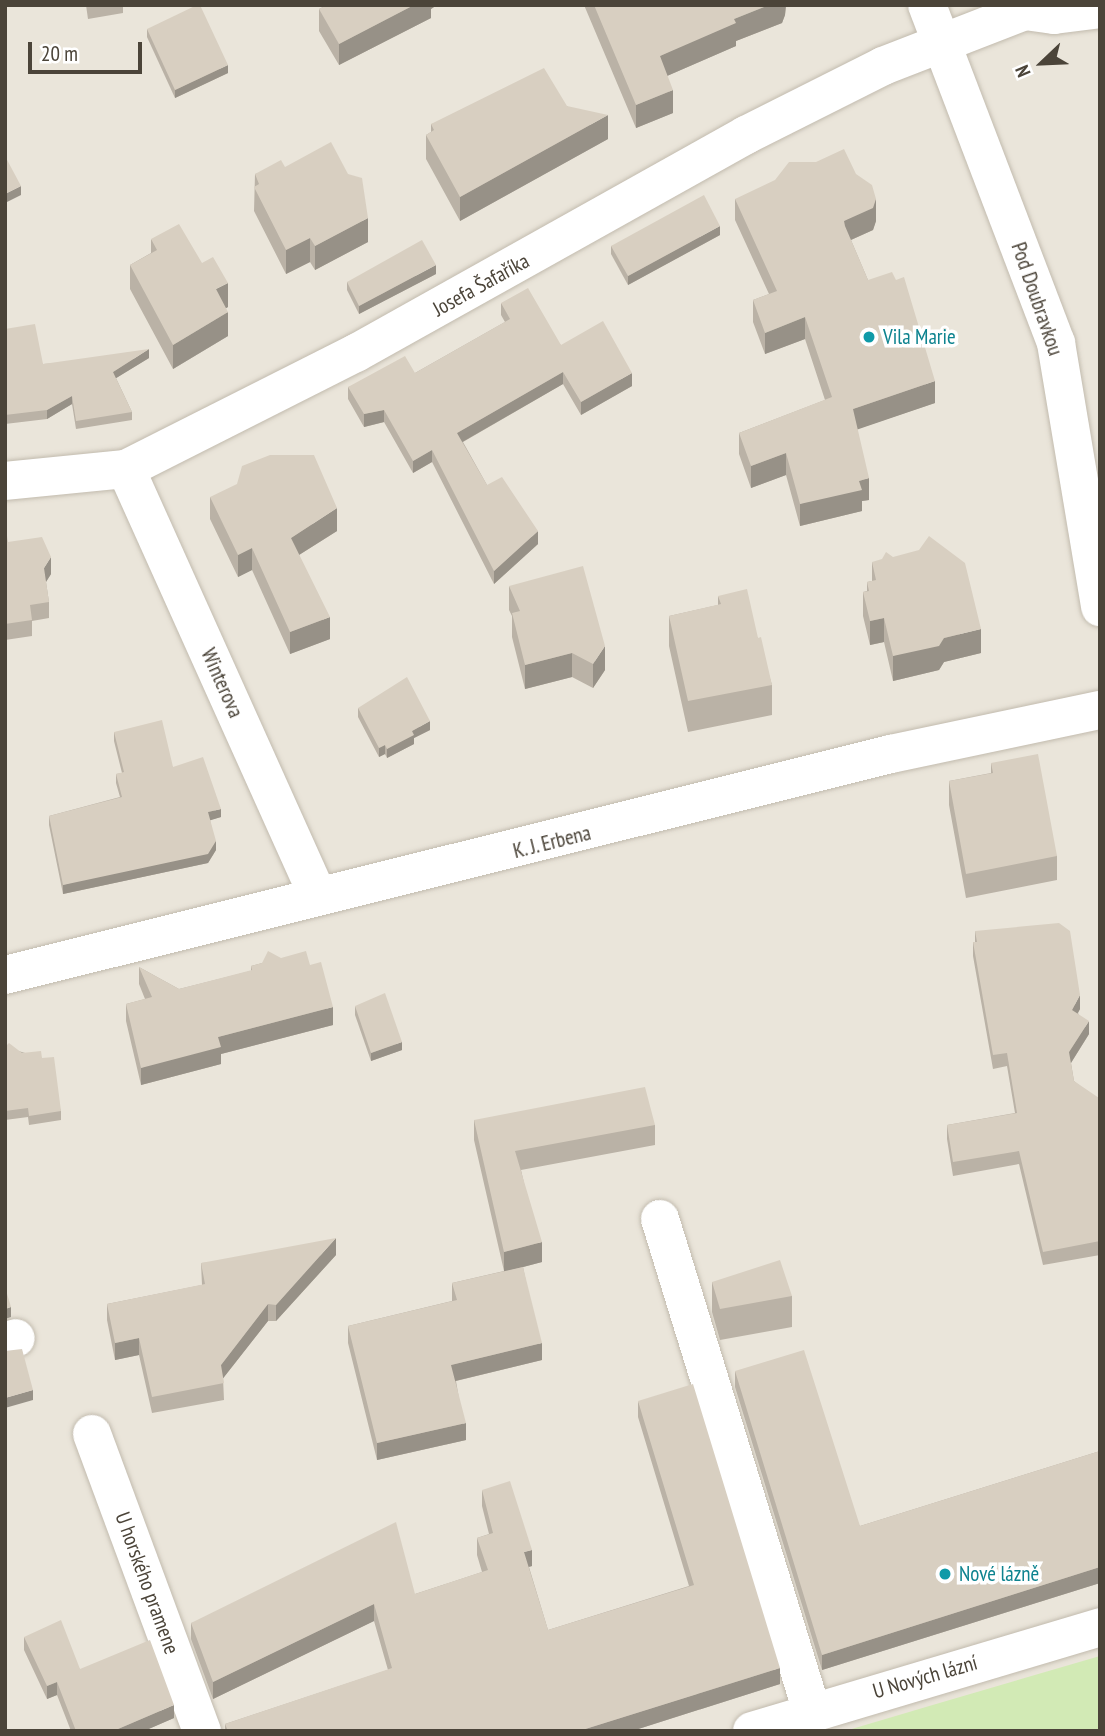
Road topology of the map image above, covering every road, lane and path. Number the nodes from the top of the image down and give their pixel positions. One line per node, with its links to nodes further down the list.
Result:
1 (927, 5): 4 (street, Pod Doubravkou)
2 (1024, 8): 3 (street); 4 (street, Josefa Šafaříka)
3 (1100, 9)
4 (944, 46): 5 (street, Josefa Šafaříka); 7 (street, Pod Doubravkou)
5 (126, 469): 6 (street, Josefa Šafaříka); 9 (street, Winterova)
6 (5, 481)
7 (1100, 607)
8 (1100, 710): 9 (street, K. J. Erbena)
9 (318, 896): 10 (street, K. J. Erbena)
10 (5, 975)
11 (660, 1219): 14 (street)
12 (92, 1434): 15 (street, U horského pramene)
13 (1100, 1627): 14 (street, U Nových lázní)
14 (811, 1712): 16 (street, U Nových lázní)
15 (202, 1731)
16 (752, 1731)

